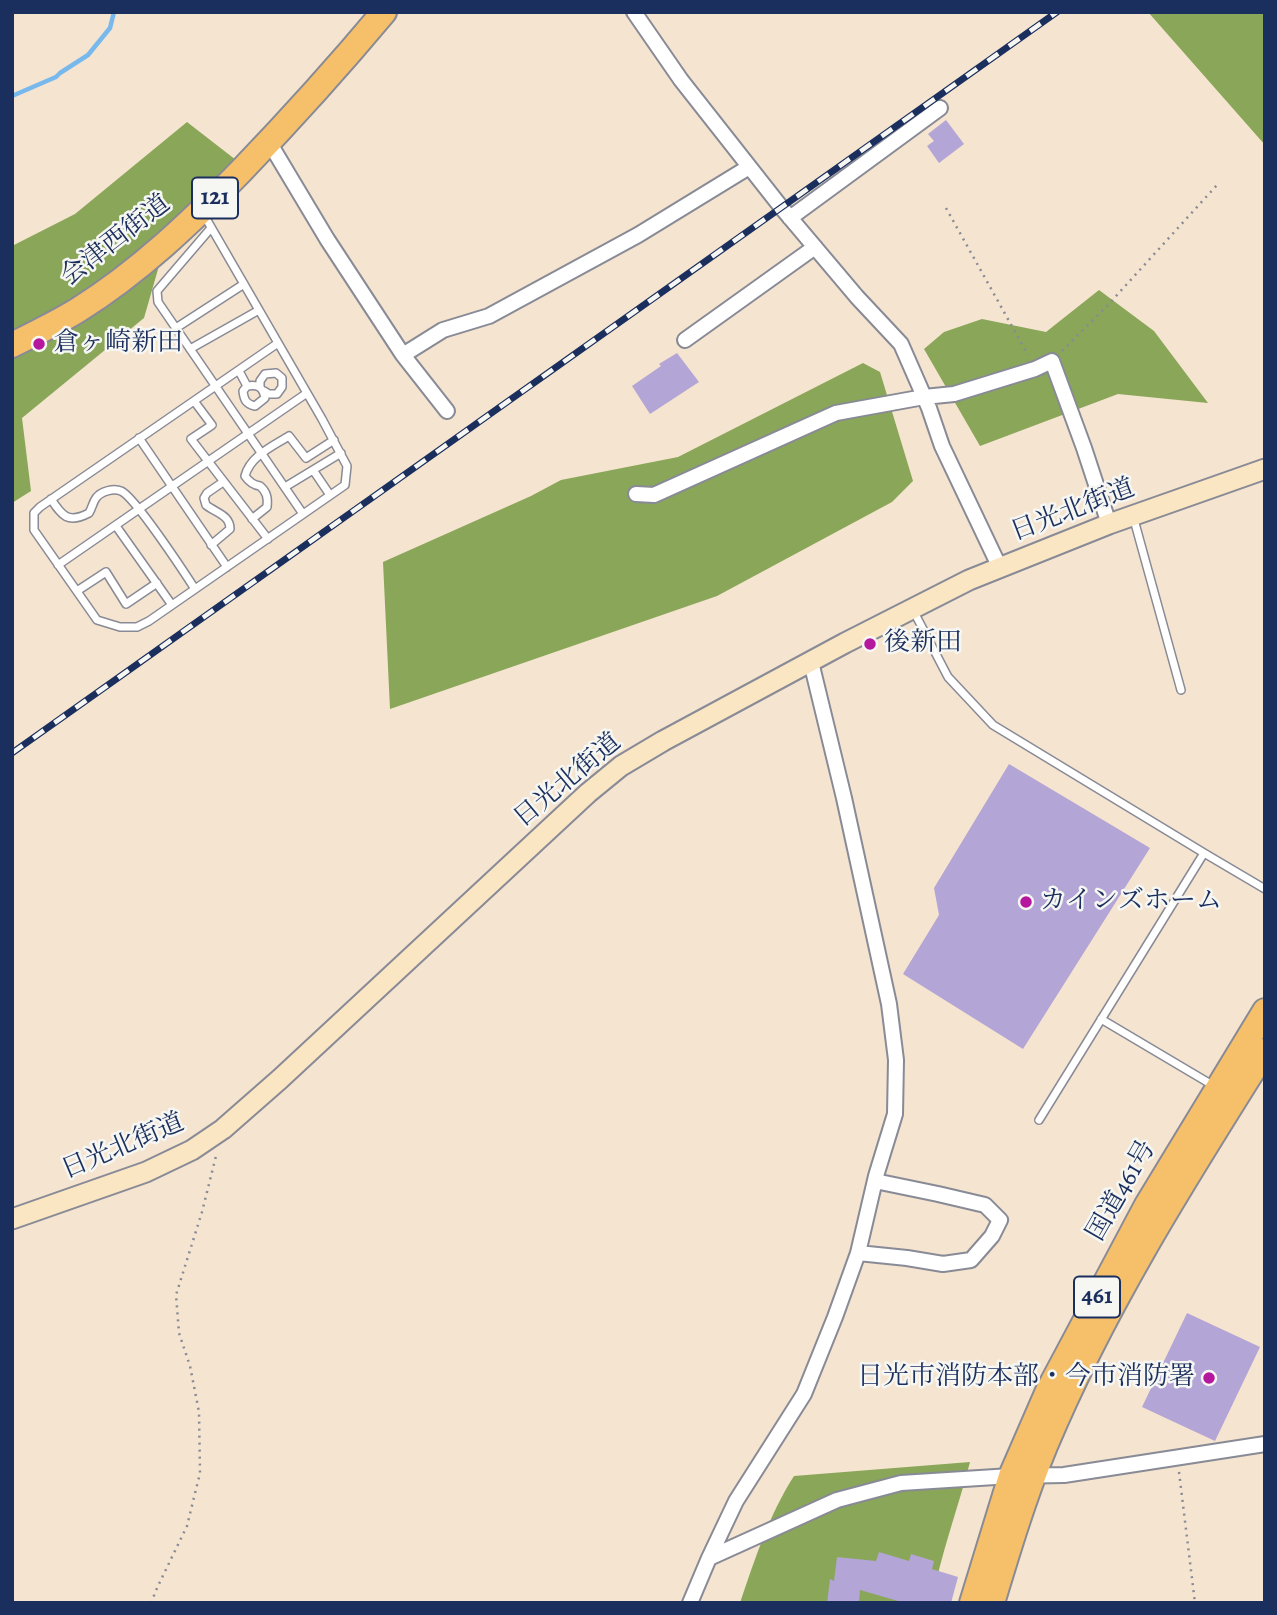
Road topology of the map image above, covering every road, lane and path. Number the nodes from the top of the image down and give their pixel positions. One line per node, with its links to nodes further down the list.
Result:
1 (384, 12): 4 (highway, 会津西街道 / 121)
2 (634, 12): 5 (street)
3 (940, 108): 8 (street)
4 (269, 142): 9 (highway, 会津西街道 / 121); 18 (street)
5 (750, 167): 8 (street); 18 (street)
6 (1217, 185): 19 (path)
7 (946, 208): 20 (path)
8 (790, 218): 10 (street)
9 (206, 219): 11 (lane); 13 (lane); 16 (highway, 会津西街道 / 121)
10 (815, 247): 14 (street); 27 (street)
11 (244, 284): 12 (lane); 13 (lane)
12 (259, 310): 15 (lane); 17 (lane)
13 (176, 328): 17 (lane)
14 (685, 340)
15 (278, 343): 21 (lane); 26 (lane)
16 (12, 345)
17 (190, 349): 22 (lane)
18 (403, 355): 30 (street)
19 (1052, 360): 20 (street); 49 (street)
20 (1035, 369): 27 (street)
21 (239, 371): 22 (lane); 23 (lane)
22 (216, 386): 28 (lane); 31 (lane)
23 (247, 386): 24 (lane); 24 (lane)
24 (262, 389): 25 (lane); 25 (lane)
25 (278, 392): 29 (lane)
26 (307, 393): 29 (lane); 33 (lane)
27 (924, 397): 42 (street); 55 (street)
28 (194, 401): 32 (lane); 36 (lane)
29 (288, 406): 31 (lane)
30 (447, 411)
31 (249, 434): 34 (lane); 36 (lane)
32 (139, 438): 40 (lane); 44 (lane)
33 (334, 440): 34 (lane); 35 (lane)
34 (262, 453): 41 (lane); 48 (lane)
35 (341, 453): 38 (lane); 43 (lane)
36 (208, 462): 39 (lane); 40 (lane)
37 (1265, 469): 47 (street, 日光北街道)
38 (313, 470): 41 (lane); 43 (lane)
39 (223, 482): 48 (lane); 52 (lane)
40 (172, 486): 45 (lane); 52 (lane)
41 (285, 487): 46 (lane)
42 (636, 494)
43 (330, 495): 46 (lane)
44 (51, 499): 45 (lane); 53 (lane)
45 (139, 509): 50 (lane); 57 (lane)
46 (303, 514): 51 (lane)
47 (1132, 515): 49 (street, 日光北街道); 62 (lane)
48 (252, 519): 51 (lane)
49 (1109, 524): 55 (street, 日光北街道)
50 (116, 526): 53 (lane); 56 (lane)
51 (268, 538): 54 (lane)
52 (211, 545): 54 (lane)
53 (58, 565): 58 (lane)
54 (226, 567): 57 (lane)
55 (1000, 568): 60 (street, 日光北街道)
56 (157, 583): 58 (lane); 59 (lane)
57 (195, 589): 59 (lane)
58 (77, 591): 59 (lane)
59 (172, 605)
60 (913, 609): 61 (street, 日光北街道); 63 (lane)
61 (811, 662): 70 (street, 日光北街道); 71 (street)
62 (1181, 690)
63 (1204, 853): 64 (lane); 66 (lane)
64 (1265, 889)
65 (1265, 1011): 68 (highway, 国道461号 / 461)
66 (1101, 1018): 68 (lane); 69 (lane)
67 (1265, 1051): 76 (highway, 国道461号 / 461)
68 (1217, 1088): 76 (highway, 国道461号 / 461)
69 (1039, 1120)
70 (223, 1129): 72 (street, 日光北街道); 78 (path)
71 (875, 1181): 73 (street); 73 (street)
72 (12, 1219)
73 (858, 1253): 77 (street)
74 (1265, 1444): 75 (street)
75 (1177, 1458): 76 (street); 82 (path)
76 (1022, 1476): 77 (street); 80 (highway, 国道461号 / 461); 81 (highway, 国道461号 / 461)
77 (709, 1558): 79 (street)
78 (152, 1603)
79 (690, 1603)
80 (972, 1603)
81 (992, 1603)
82 (1195, 1603)

